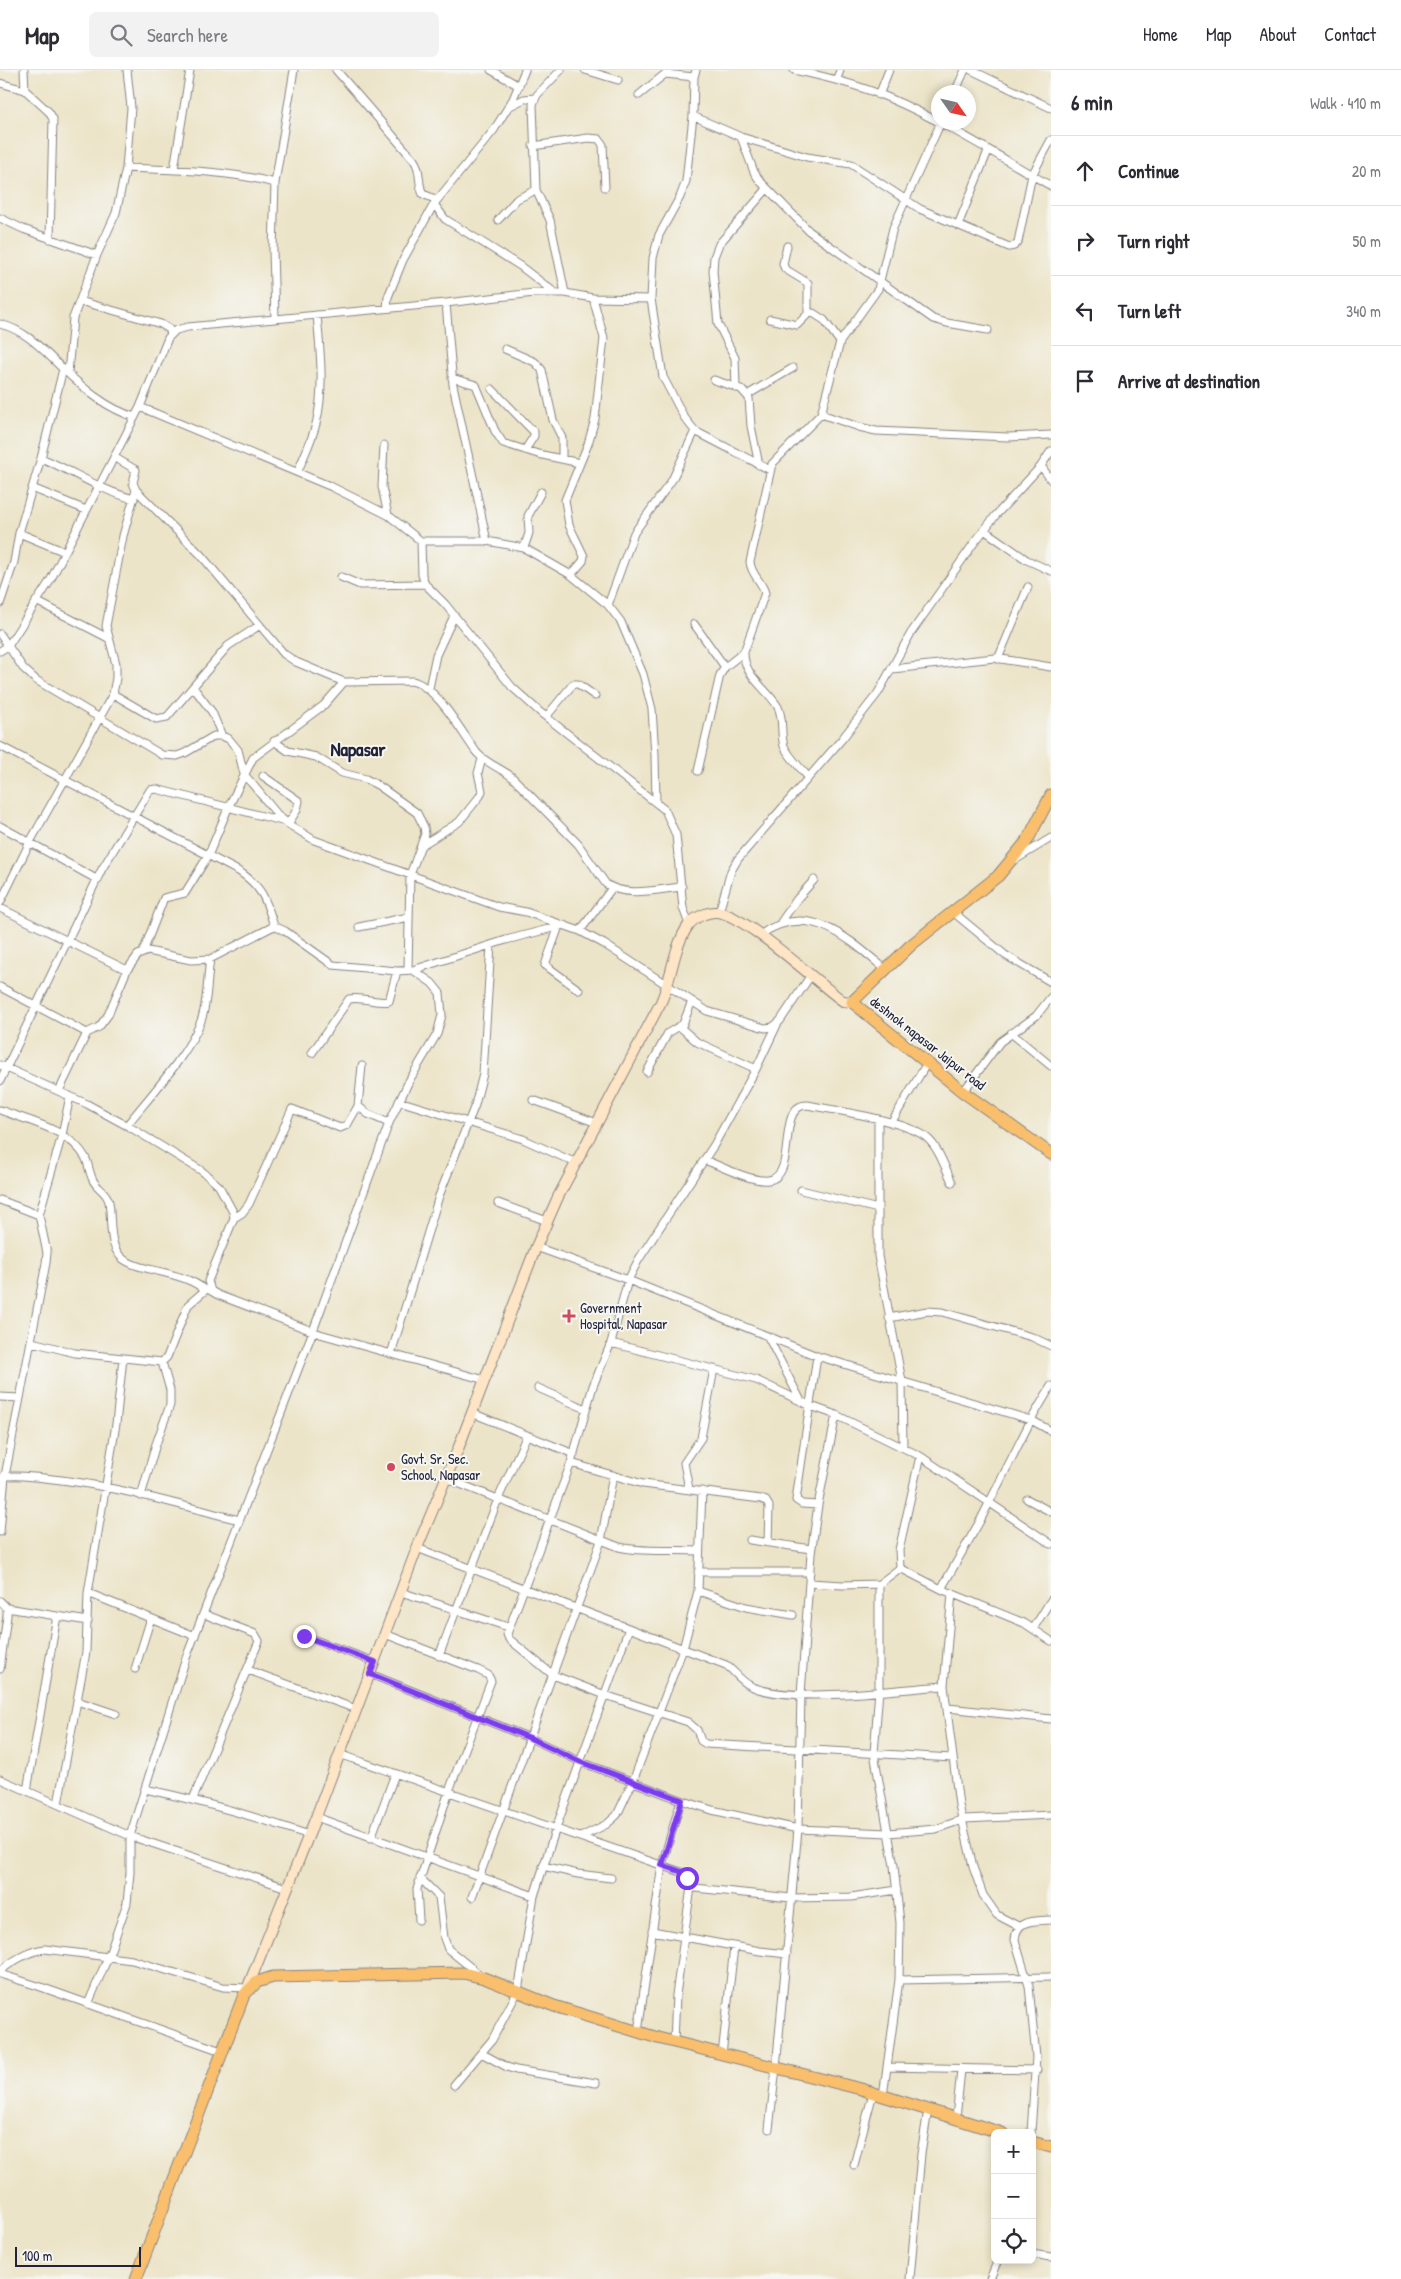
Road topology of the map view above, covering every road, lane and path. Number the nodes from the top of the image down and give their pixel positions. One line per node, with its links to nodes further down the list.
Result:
1 (24, 70): 22 (street)
2 (127, 70): 36 (street)
3 (190, 70): 37 (street)
4 (294, 70): 39 (street)
5 (336, 70): 45 (street)
6 (491, 70): 21 (street)
7 (525, 70): 21 (street)
8 (561, 70): 25 (street)
9 (585, 70): 18 (street)
10 (794, 70): 15 (street)
11 (840, 70): 17 (street)
12 (889, 70): 23 (street)
13 (965, 70): 20 (street)
14 (971, 70): 27 (street)
15 (806, 71): 17 (street)
16 (695, 73): 24 (street); 28 (street)
17 (837, 79): 23 (street)
18 (618, 80)
19 (0, 83): 22 (street)
20 (958, 85)
21 (519, 86): 26 (street)
22 (25, 90): 49 (street)
23 (879, 94): 29 (street)
24 (639, 95)
25 (535, 98): 26 (street); 34 (street)
26 (507, 108): 45 (street)
27 (1051, 108)
28 (693, 116): 32 (street); 56 (street)
29 (931, 119)
30 (937, 130): 44 (street)
31 (952, 130): 35 (street)
32 (741, 137): 42 (street); 44 (street)
33 (1051, 140): 38 (street)
34 (533, 146): 41 (street); 43 (street)
35 (988, 151): 38 (street); 48 (street)
36 (126, 168): 37 (street); 51 (street)
37 (174, 170): 39 (street)
38 (1032, 174): 40 (street); 48 (street)
39 (274, 183): 62 (street)
40 (1051, 186)
41 (605, 188)
42 (768, 189): 52 (street); 73 (street)
43 (536, 190): 47 (street); 54 (street)
44 (905, 200): 48 (street); 52 (street)
45 (435, 202): 53 (street); 59 (street)
46 (0, 218): 49 (street)
47 (498, 220)
48 (958, 225)
49 (50, 238): 51 (street)
50 (787, 246): 60 (street)
51 (97, 255): 57 (street)
52 (881, 280): 65 (street); 67 (street)
53 (554, 292): 54 (street); 58 (street)
54 (564, 293): 55 (street)
55 (593, 298): 56 (street); 87 (street)
56 (651, 299): 79 (street)
57 (80, 301): 66 (street); 70 (street)
58 (446, 303): 59 (street); 71 (street)
59 (387, 308): 61 (street)
60 (808, 314): 63 (street); 67 (street)
61 (317, 315): 62 (street); 91 (street)
62 (275, 319): 66 (street)
63 (770, 319)
64 (0, 324): 70 (street)
65 (988, 330)
66 (171, 334): 76 (street)
67 (840, 342): 77 (street)
68 (505, 348): 86 (street)
69 (793, 368): 75 (street)
70 (65, 371): 78 (street); 85 (street)
71 (452, 378): 82 (street); 103 (street)
72 (714, 380): 73 (street)
73 (736, 388): 75 (street)
74 (492, 389): 82 (street)
75 (747, 395): 88 (street)
76 (140, 407): 78 (street); 91 (street)
77 (821, 414): 80 (street); 90 (street)
78 (135, 417): 84 (street)
79 (695, 431): 88 (street); 113 (street)
80 (1051, 435)
81 (384, 445): 99 (street)
82 (525, 450): 86 (street)
83 (1051, 451): 89 (street)
84 (114, 457): 93 (street); 95 (street)
85 (41, 458): 93 (street); 94 (street)
86 (562, 459): 87 (street)
87 (580, 463): 107 (street)
88 (759, 465): 90 (street)
89 (1041, 466): 92 (street); 100 (street)
90 (770, 470): 121 (street)
91 (298, 471): 99 (street)
92 (1051, 480)
93 (100, 485): 97 (street); 98 (street)
94 (32, 488): 98 (street); 101 (street)
95 (136, 490): 97 (street); 116 (street)
96 (541, 492): 104 (street)
97 (134, 499): 118 (street)
98 (86, 510): 105 (street)
99 (388, 515): 102 (street)
100 (984, 530): 106 (street); 125 (street)
101 (19, 533): 105 (street); 112 (street)
102 (421, 541): 103 (street); 109 (street)
103 (487, 541): 104 (street)
104 (524, 548): 107 (street)
105 (64, 552): 111 (street)
106 (1051, 571)
107 (571, 575): 113 (street)
108 (341, 577): 109 (street)
109 (425, 584): 114 (street)
110 (1028, 587): 122 (street)
111 (36, 601): 118 (street); 119 (street)
112 (0, 604)
113 (608, 605): 143 (street)
114 (454, 616): 128 (street); 131 (street)
115 (694, 624): 124 (street)
116 (260, 625): 126 (street); 127 (street)
117 (0, 634): 119 (street)
118 (108, 638): 129 (street)
119 (8, 646): 120 (street); 132 (street)
120 (0, 651)
121 (744, 652): 124 (street); 140 (street)
122 (998, 658): 123 (street); 125 (street)
123 (1051, 666)
124 (725, 667): 137 (street)
125 (892, 668): 140 (street)
126 (344, 682): 128 (street); 134 (street)
127 (193, 687): 129 (street); 133 (street)
128 (429, 688): 136 (street)
129 (113, 694): 132 (street)
130 (595, 696): 131 (street)
131 (546, 717): 143 (street)
132 (98, 719): 133 (street); 141 (street)
133 (222, 736): 138 (street)
134 (274, 741): 138 (street); 150 (street)
135 (0, 746): 141 (street)
136 (482, 759): 150 (street); 157 (street)
137 (698, 771)
138 (244, 774): 144 (street); 146 (street)
139 (263, 776): 146 (street)
140 (808, 777): 160 (street)
141 (64, 781): 145 (street); 149 (street)
142 (1051, 795): 152 (main road, deshnok napasar Jaipur road)
143 (656, 802): 156 (street)
144 (229, 806): 145 (street); 146 (street); 151 (street)
145 (133, 818): 151 (street); 154 (street)
146 (286, 823): 153 (street)
147 (0, 826): 149 (street)
148 (1051, 838): 152 (street)
149 (30, 842): 154 (street); 158 (street)
150 (422, 845): 153 (street)
151 (208, 856): 165 (street); 172 (street)
152 (1012, 861): 161 (main road, deshnok napasar Jaipur road)
153 (410, 875): 162 (street); 166 (street)
154 (98, 880): 170 (street)
155 (814, 880): 163 (street)
156 (682, 887): 157 (street); 164 (street)
157 (612, 888): 168 (street)
158 (0, 904)
159 (0, 908): 170 (street)
160 (719, 912): 164 (main road); 169 (main road)
161 (953, 912): 174 (main road, deshnok napasar Jaipur road); 179 (street)
162 (409, 917): 167 (street); 176 (street)
163 (781, 922): 169 (street); 174 (street)
164 (689, 924): 180 (main road)
165 (274, 926): 173 (street); 177 (street)
166 (562, 926): 168 (street); 171 (street); 182 (street)
167 (359, 928)
168 (580, 932): 180 (street)
169 (760, 935): 178 (main road)
170 (68, 942): 175 (street); 186 (street)
171 (491, 945): 176 (street); 208 (street)
172 (143, 952): 173 (street); 175 (street)
173 (210, 959): 211 (street)
174 (885, 969): 185 (main road, deshnok napasar Jaipur road)
175 (127, 970): 189 (street)
176 (411, 970): 177 (street); 203 (street)
177 (397, 971): 191 (street)
178 (810, 975): 185 (main road); 187 (street)
179 (1051, 982)
180 (669, 984): 184 (street); 209 (main road)
181 (0, 986): 186 (street)
182 (579, 990)
183 (1051, 997): 190 (street)
184 (692, 1001): 187 (street); 188 (street)
185 (852, 1002): 192 (main road, deshnok napasar Jaipur road)
186 (37, 1005): 189 (street); 193 (street)
187 (776, 1025): 196 (street)
188 (680, 1027): 196 (street); 197 (street)
189 (88, 1033): 199 (street)
190 (1012, 1033): 195 (street); 200 (street)
191 (312, 1053)
192 (928, 1063): 200 (main road, deshnok napasar Jaipur road); 210 (street)
193 (3, 1066): 198 (street); 199 (street)
194 (362, 1066): 204 (street)
195 (1051, 1066)
196 (756, 1069): 214 (street)
197 (647, 1072)
198 (0, 1081)
199 (59, 1091): 201 (street)
200 (963, 1092): 213 (main road, deshnok napasar Jaipur road)
201 (70, 1096): 211 (street); 212 (street)
202 (533, 1100): 209 (street)
203 (399, 1101): 207 (street); 208 (street)
204 (358, 1106): 207 (street); 222 (street)
205 (0, 1110): 212 (street)
206 (878, 1119): 210 (street); 214 (street); 220 (street)
207 (389, 1123): 228 (street)
208 (468, 1123): 215 (street); 233 (street)
209 (597, 1123): 215 (main road)
210 (891, 1123): 216 (street)
211 (127, 1125): 222 (street)
212 (62, 1135): 221 (street); 226 (street)
213 (1051, 1154)
214 (705, 1160): 225 (street)
215 (576, 1163): 223 (main road)
216 (952, 1182)
217 (801, 1190): 220 (street)
218 (0, 1200): 221 (street)
219 (498, 1203): 223 (street)
220 (878, 1209): 227 (street)
221 (39, 1215): 230 (street)
222 (234, 1218): 226 (street)
223 (547, 1221): 224 (main road)
224 (536, 1247): 225 (street); 238 (main road)
225 (628, 1280): 229 (street); 231 (street)
226 (207, 1288): 228 (street); 236 (street)
227 (889, 1318): 232 (street); 239 (street)
228 (313, 1332): 233 (street); 268 (street)
229 (768, 1337): 234 (street); 244 (street)
230 (32, 1342): 235 (street); 243 (street)
231 (611, 1343): 237 (street); 246 (street)
232 (1051, 1346)
233 (391, 1354): 238 (street)
234 (817, 1356): 239 (street); 245 (street)
235 (123, 1358): 236 (street); 259 (street)
236 (162, 1362): 262 (street)
237 (714, 1369): 244 (street); 260 (street)
238 (485, 1380): 247 (main road)
239 (902, 1381): 249 (street); 252 (street)
240 (1051, 1386): 249 (street)
241 (538, 1388): 246 (street)
242 (0, 1397): 243 (street)
243 (20, 1398): 257 (street)
244 (801, 1401): 245 (street)
245 (811, 1406): 248 (street); 266 (street)
246 (586, 1409): 253 (street)
247 (472, 1413): 251 (street); 258 (main road)
248 (836, 1415): 252 (street); 266 (street)
249 (1031, 1420): 250 (street); 265 (street)
250 (1051, 1431)
251 (527, 1435): 253 (street); 263 (street)
252 (904, 1447): 254 (street)
253 (574, 1454): 255 (street)
254 (920, 1456): 265 (street); 279 (street)
255 (572, 1463): 256 (street); 269 (street)
256 (613, 1476): 260 (street); 272 (street)
257 (2, 1477): 259 (street); 270 (street)
258 (445, 1478): 263 (street); 275 (main road)
259 (105, 1487): 262 (street); 287 (street)
260 (689, 1489): 261 (street)
261 (702, 1491): 273 (street); 277 (street)
262 (141, 1496): 268 (street)
263 (498, 1499): 269 (street); 278 (street)
264 (1027, 1499): 267 (street)
265 (988, 1501): 274 (street); 285 (street)
266 (818, 1505): 276 (street)
267 (1051, 1512)
268 (239, 1520): 295 (street)
269 (550, 1520): 272 (street); 284 (street)
270 (0, 1532)
271 (750, 1540): 273 (street)
272 (601, 1541): 277 (street); 294 (street)
273 (768, 1543): 276 (street)
274 (1051, 1544)
275 (417, 1548): 278 (street); 288 (main road)
276 (812, 1549): 281 (street)
277 (699, 1551): 280 (street)
278 (472, 1568): 284 (street); 293 (street)
279 (900, 1568): 283 (street); 285 (street)
280 (698, 1572): 281 (street); 286 (street)
281 (810, 1572): 282 (street)
282 (810, 1583): 283 (street); 317 (street)
283 (879, 1584): 316 (street)
284 (526, 1589): 294 (street); 300 (street)
285 (941, 1589): 289 (street)
286 (698, 1591): 296 (street); 307 (street)
287 (88, 1592): 298 (street); 299 (street)
288 (401, 1592): 293 (street); 303 (main road)
289 (952, 1593): 302 (street); 315 (street)
290 (1051, 1600): 302 (street)
291 (0, 1601): 292 (street)
292 (7, 1608): 297 (street); 310 (street)
293 (458, 1610): 300 (street); 308 (street)
294 (577, 1610): 301 (street); 314 (street)
295 (204, 1614): 304 (street); 312 (street)
296 (793, 1615)
297 (57, 1616): 299 (street); 336 (street)
298 (151, 1618): 304 (street); 311 (street)
299 (88, 1621): 319 (street)
300 (508, 1626): 314 (street)
301 (629, 1628): 307 (street); 318 (street)
302 (1033, 1629): 306 (street)
303 (385, 1634): 308 (street); 309 (main road)
304 (195, 1636): 335 (street)
305 (304, 1636): 309 (street)
306 (1051, 1641)
307 (683, 1649): 317 (street); 322 (street)
308 (439, 1656): 324 (street)
309 (375, 1662): 313 (main road)
310 (0, 1668)
311 (135, 1669)
312 (248, 1670): 321 (street); 338 (street)
313 (370, 1674): 321 (main road); 324 (street)
314 (553, 1676): 318 (street); 326 (street)
315 (944, 1686): 316 (street); 320 (street)
316 (879, 1690): 317 (street); 329 (street)
317 (801, 1694): 327 (street)
318 (605, 1695): 322 (street); 331 (street)
319 (77, 1701): 323 (street); 340 (street)
320 (948, 1708): 325 (street); 330 (street)
321 (356, 1709): 328 (main road)
322 (659, 1712): 327 (street); 334 (street)
323 (116, 1714)
324 (476, 1718): 326 (street); 337 (street)
325 (1051, 1719)
326 (530, 1738): 331 (street); 341 (street)
327 (800, 1748): 329 (street); 346 (street)
328 (338, 1754): 332 (street); 343 (main road)
329 (874, 1754): 330 (street); 347 (street)
330 (953, 1758): 344 (street)
331 (581, 1762): 334 (street); 345 (street)
332 (395, 1774): 337 (street); 351 (street)
333 (0, 1779): 336 (street)
334 (633, 1781): 339 (street); 350 (street)
335 (145, 1789): 338 (street); 349 (street)
336 (27, 1791): 340 (street)
337 (449, 1791): 341 (street); 352 (street)
338 (193, 1799): 348 (street)
339 (682, 1800): 346 (street); 353 (street)
340 (58, 1804): 349 (street)
341 (503, 1810): 345 (street); 355 (street)
342 (1051, 1815): 344 (street)
343 (316, 1817): 348 (main road); 351 (street)
344 (964, 1819): 347 (street); 366 (street)
345 (556, 1828): 350 (street); 354 (street)
346 (798, 1829): 347 (street); 363 (street)
347 (888, 1833): 360 (street)
348 (308, 1834): 359 (main road)
349 (130, 1836): 359 (street); 371 (street)
350 (582, 1837): 353 (street)
351 (371, 1838): 352 (street)
352 (428, 1857): 355 (street); 356 (street)
353 (662, 1865): 358 (street); 367 (street)
354 (543, 1866): 357 (street); 362 (street)
355 (480, 1874): 361 (street); 362 (street)
356 (420, 1878): 364 (street); 375 (street)
357 (610, 1878)
358 (691, 1887): 363 (street); 368 (street)
359 (287, 1888): 378 (main road)
360 (897, 1890): 363 (street); 376 (street)
361 (472, 1896)
362 (534, 1896): 377 (street)
363 (791, 1898): 370 (street)
364 (419, 1920)
365 (1051, 1920): 366 (street)
366 (1018, 1926): 373 (street)
367 (652, 1930): 368 (street); 380 (street)
368 (684, 1937): 369 (street); 381 (street)
369 (734, 1947): 370 (street); 384 (street)
370 (786, 1954): 386 (street)
371 (108, 1956): 372 (street); 378 (street); 379 (street)
372 (0, 1972): 379 (street)
373 (1027, 1977): 374 (street); 376 (street); 388 (street)
374 (1051, 1977)
375 (484, 1978): 377 (main road); 378 (main road)
376 (899, 1980): 385 (street)
377 (518, 1991): 380 (main road); 383 (street)
378 (246, 1992): 382 (main road)
379 (88, 2004): 382 (street)
380 (638, 2032): 381 (main road)
381 (674, 2042): 384 (main road)
382 (224, 2052): 403 (main road)
383 (481, 2053): 389 (street); 390 (street)
384 (722, 2055): 386 (main road)
385 (887, 2066): 387 (street); 391 (street)
386 (776, 2068): 391 (main road); 394 (street)
387 (961, 2070): 388 (street); 393 (street)
388 (1036, 2070): 396 (street)
389 (596, 2084)
390 (454, 2085)
391 (878, 2094): 392 (main road); 399 (street)
392 (928, 2110): 393 (main road); 404 (street)
393 (956, 2118): 395 (main road)
394 (769, 2129)
395 (991, 2129)
396 (1031, 2129)
397 (1036, 2143): 398 (main road)
398 (1051, 2147)
399 (854, 2165)
400 (1036, 2255): 401 (street)
401 (1051, 2258)
402 (996, 2264): 405 (street)
403 (136, 2279)
404 (910, 2279)
405 (990, 2279)

